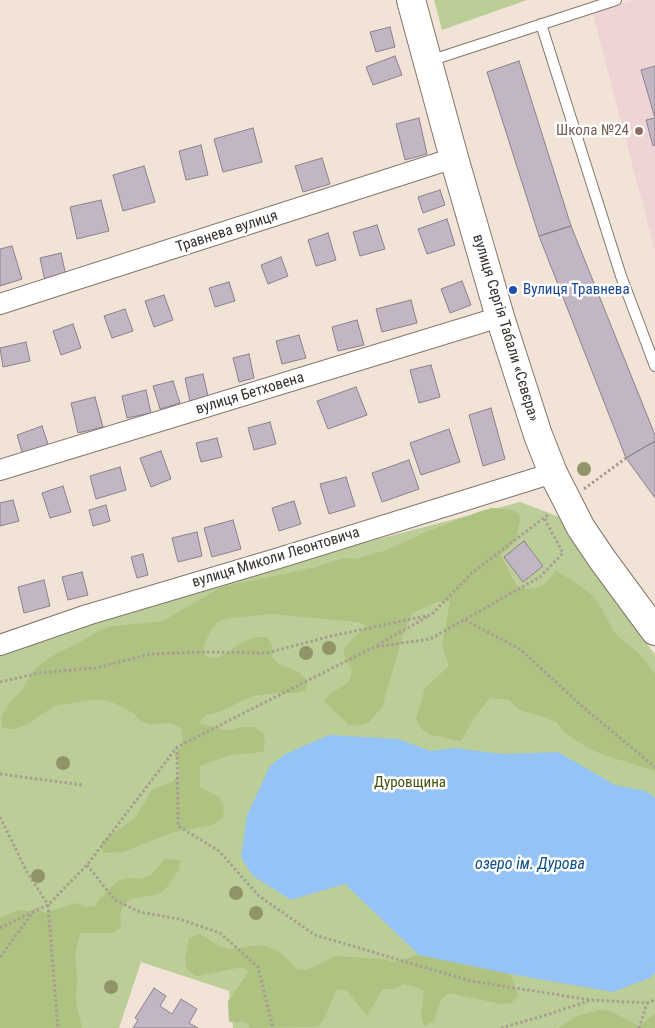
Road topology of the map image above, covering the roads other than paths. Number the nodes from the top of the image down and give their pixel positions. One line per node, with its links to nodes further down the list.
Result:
1 (410, 0): 4 (main road, вулиця Сергія Табали «Сєвєра»)
2 (616, 0): 3 (lane)
3 (541, 24): 4 (lane); 8 (lane)
4 (427, 61): 5 (main road, вулиця Сергія Табали «Сєвєра»)
5 (454, 158): 6 (street, Травнева вулиця); 7 (main road, вулиця Сергія Табали «Сєвєра»)
6 (0, 304)
7 (500, 317): 9 (street, вулиця Бетховена); 10 (main road, вулиця Сергія Табали «Сєвєра»)
8 (655, 366)
9 (0, 470)
10 (553, 474): 11 (main road, вулиця Сергія Табали «Сєвєра»); 12 (street, вулиця Миколи Леонтовича)
11 (655, 631)
12 (0, 645)

